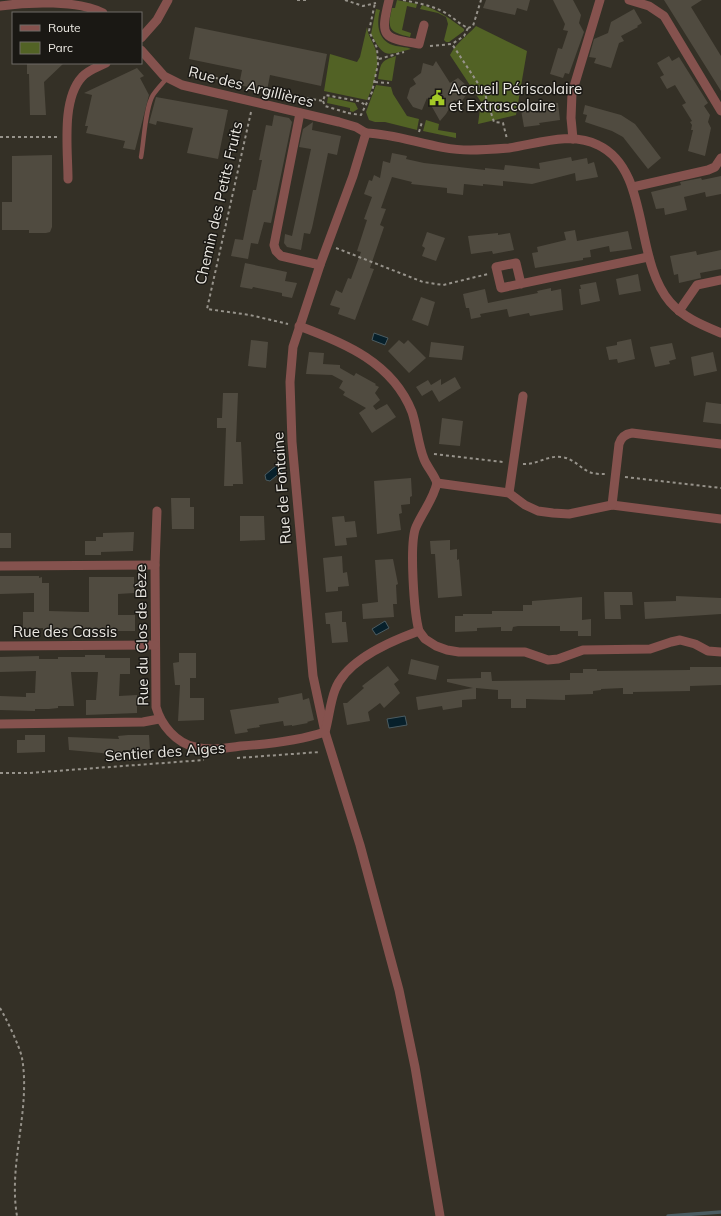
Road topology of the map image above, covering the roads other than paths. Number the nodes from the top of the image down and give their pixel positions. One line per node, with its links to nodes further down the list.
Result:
1 (168, 0): 8 (street)
2 (390, 0): 7 (street)
3 (600, 0): 15 (street)
4 (629, 0): 12 (street)
5 (0, 6): 6 (street)
6 (100, 12)
7 (424, 25)
8 (142, 37)
9 (142, 51): 11 (street, Rue des Argillières)
10 (104, 64): 18 (street)
11 (167, 78): 13 (street, Rue des Argillières); 16 (lane)
12 (721, 111)
13 (300, 113): 14 (street, Rue des Argillières); 21 (street)
14 (366, 133): 15 (street, Rue des Argillières); 21 (street, Rue de Fontaine)
15 (573, 139): 19 (street, Rue des Argillières)
16 (141, 157)
17 (721, 158): 19 (street)
18 (68, 179)
19 (633, 187): 20 (street, Rue des Argillières)
20 (648, 257): 23 (street); 24 (street, Rue des Argillières)
21 (320, 265): 25 (street, Rue de Fontaine)
22 (721, 280): 24 (street)
23 (521, 284): 23 (street)
24 (678, 311): 26 (street, Rue des Argillières)
25 (300, 326): 29 (street); 42 (street, Rue de Fontaine)
26 (721, 333)
27 (523, 396): 30 (street)
28 (721, 444): 31 (street)
29 (437, 483): 30 (street); 36 (street)
30 (509, 493): 31 (street)
31 (612, 506): 33 (street)
32 (157, 511): 34 (street, Rue du Clos de Bèze)
33 (721, 519)
34 (155, 565): 35 (street); 37 (street, Rue du Clos de Bèze)
35 (0, 566)
36 (419, 631): 39 (street); 42 (street)
37 (155, 645): 38 (street, Rue des Cassis); 40 (street, Rue du Clos de Bèze)
38 (0, 646)
39 (721, 652)
40 (159, 719): 41 (street); 42 (street, Rue du Clos de Bèze)
41 (0, 724)
42 (326, 732): 43 (street, Rue de Fontaine)
43 (440, 1216)

